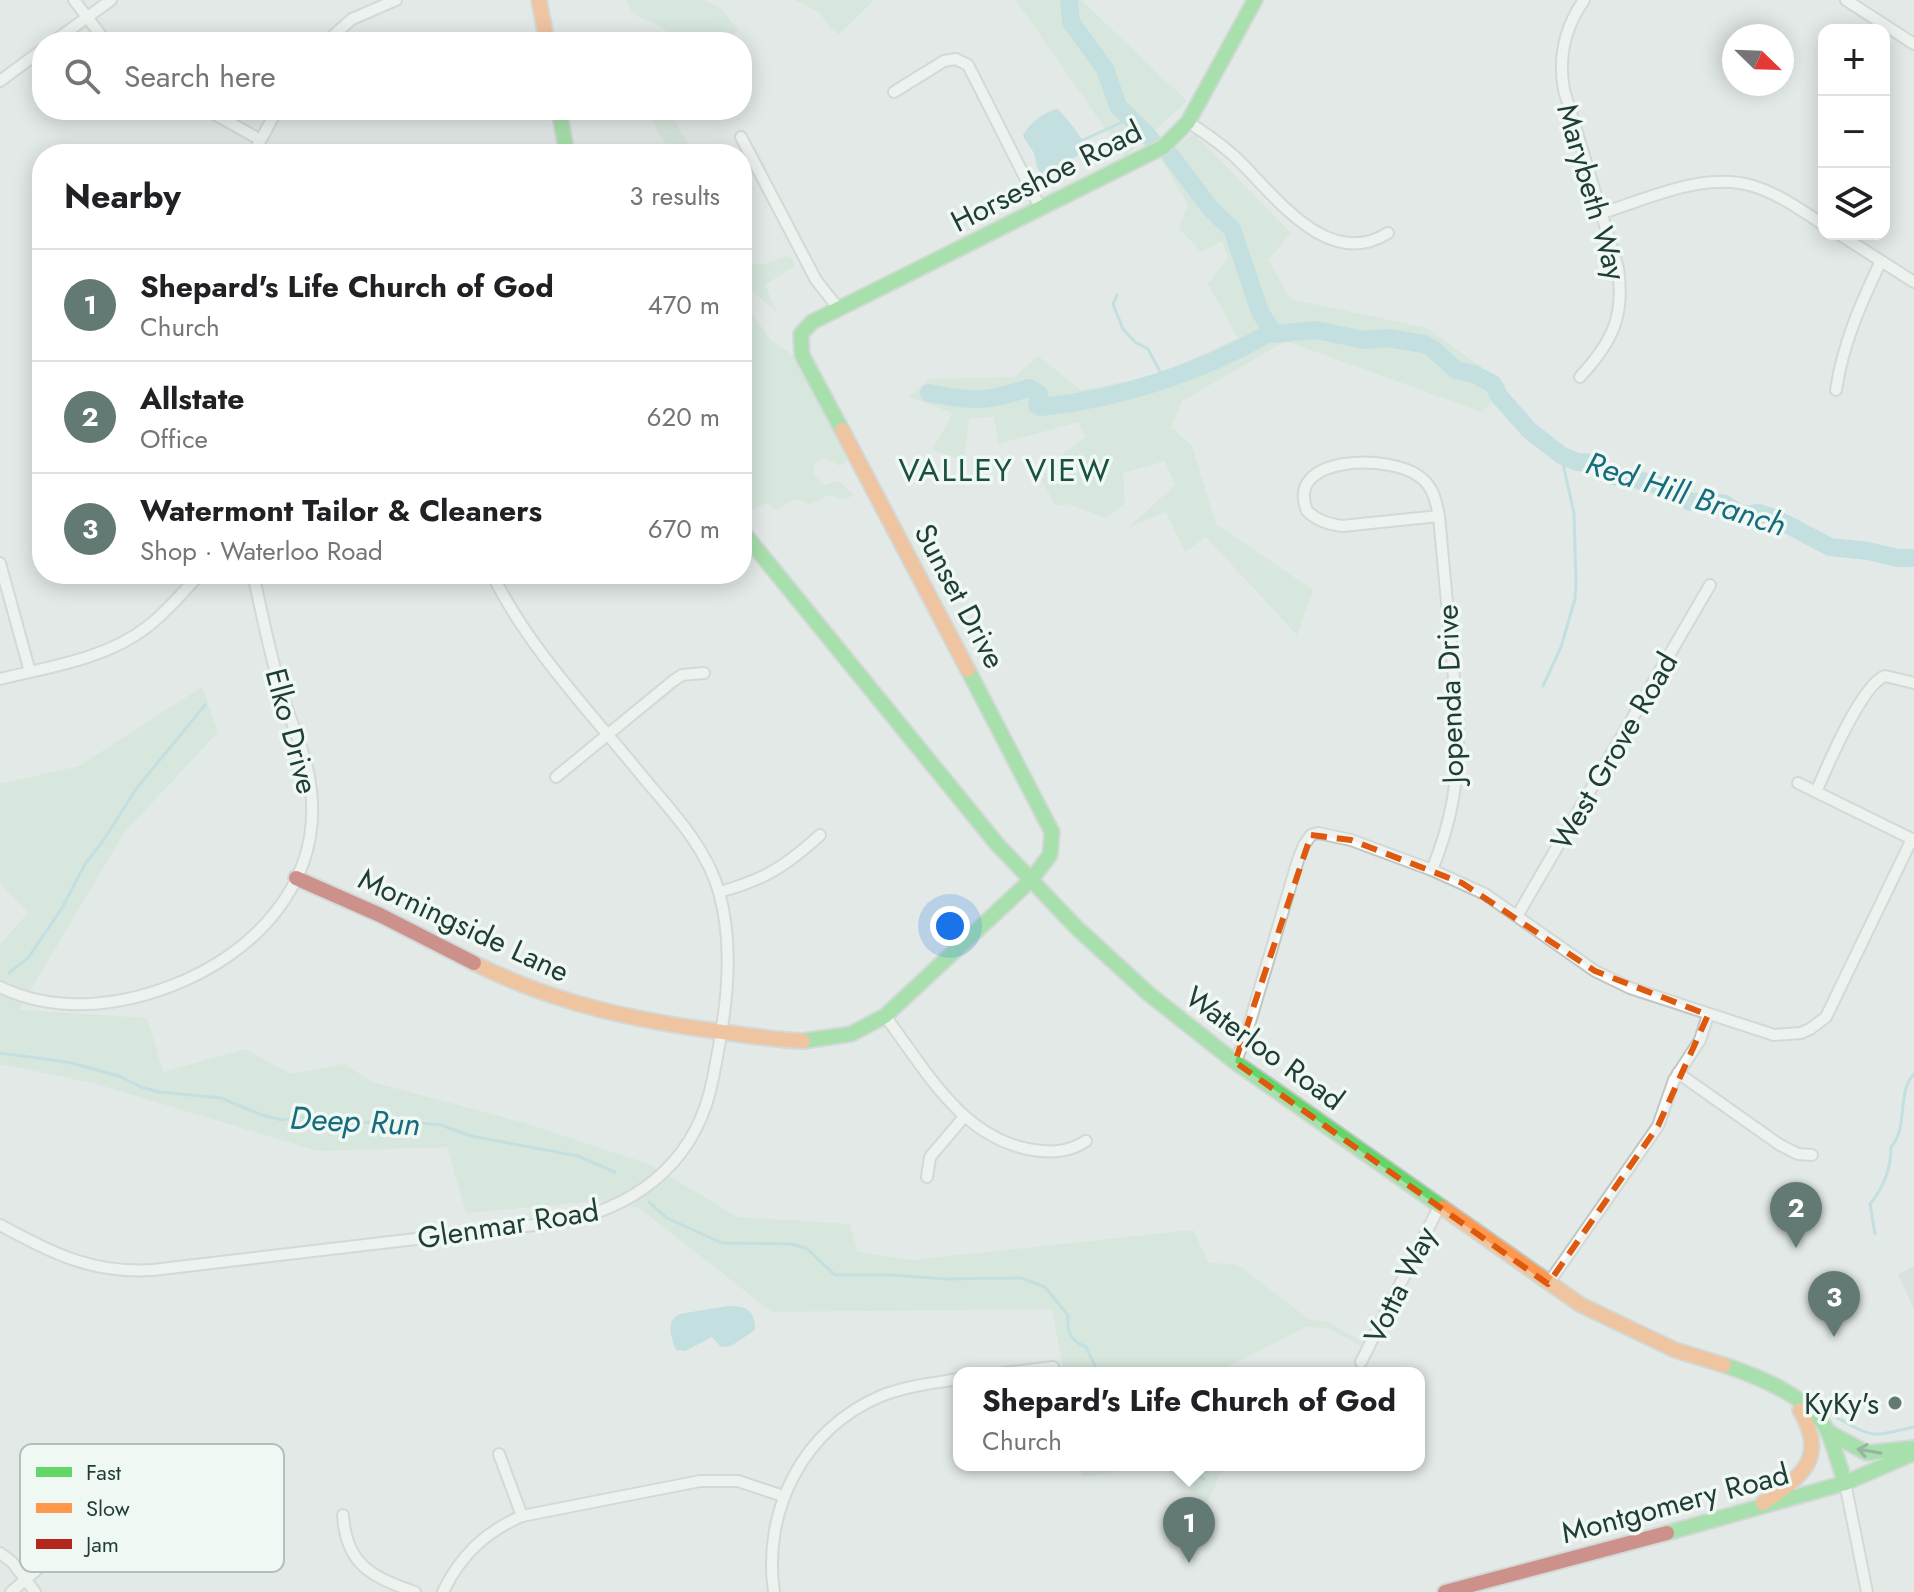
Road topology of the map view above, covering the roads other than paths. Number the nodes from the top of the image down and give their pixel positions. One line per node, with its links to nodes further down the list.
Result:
1 (74, 0): 8 (street)
2 (111, 0): 8 (street)
3 (396, 0): 11 (street)
4 (539, 0): 12 (main road)
5 (1255, 0): 20 (main road, Horseshoe Road)
6 (1584, 0): 28 (street, Marybeth Way)
7 (1846, 0): 13 (street)
8 (86, 18): 9 (street); 10 (street)
9 (67, 32)
10 (98, 32)
11 (337, 32)
12 (545, 32)
13 (1914, 44)
14 (32, 57): 15 (street)
15 (0, 81)
16 (894, 92): 27 (street)
17 (225, 120): 22 (street)
18 (271, 120): 22 (street)
19 (561, 120): 24 (main road)
20 (1188, 122): 27 (main road, Horseshoe Road); 30 (street)
21 (741, 137): 25 (street)
22 (259, 139): 23 (street)
23 (257, 144)
24 (565, 144)
25 (745, 144)
26 (752, 158): 34 (street)
27 (1041, 209): 34 (main road, Horseshoe Road)
28 (1602, 213): 29 (street); 36 (street, Marybeth Way)
29 (1818, 221)
30 (1388, 233)
31 (1848, 240): 32 (street)
32 (1881, 261): 33 (street); 37 (street)
33 (1914, 282)
34 (838, 308): 35 (main road, Horseshoe Road)
35 (801, 334): 57 (main road, Sunset Drive)
36 (1580, 377)
37 (1836, 390)
38 (1439, 516): 38 (street, Jopenda Drive); 55 (street, Jopenda Drive)
39 (752, 543): 57 (main road, Waterloo Road)
40 (0, 563): 45 (street)
41 (190, 584): 45 (street)
42 (255, 584): 56 (street, Elko Drive)
43 (501, 584): 49 (street, Glenmar Road)
44 (1710, 585): 59 (street, West Grove Road)
45 (30, 672): 47 (street)
46 (704, 673): 49 (street)
47 (0, 679)
48 (1914, 683): 52 (street)
49 (608, 734): 50 (street); 58 (street, Glenmar Road)
50 (556, 777)
51 (1798, 783): 52 (street)
52 (1816, 792): 54 (street)
53 (820, 835): 58 (street)
54 (1913, 840): 61 (street)
55 (1432, 870): 59 (street); 64 (street)
56 (296, 878): 60 (street, Elko Drive); 63 (main road, Morningside Lane)
57 (1031, 880): 62 (main road, Morningside Lane); 64 (main road, Waterloo Road)
58 (719, 892): 63 (street, Glenmar Road)
59 (1517, 916): 61 (street)
60 (0, 987)
61 (1708, 1015): 65 (street)
62 (885, 1016): 63 (main road, Morningside Lane); 66 (street)
63 (720, 1033): 71 (street, Glenmar Road)
64 (1235, 1062): 70 (main road, Waterloo Road)
65 (1678, 1073): 68 (street); 72 (street)
66 (964, 1117): 67 (street); 69 (street)
67 (1086, 1141)
68 (1812, 1155)
69 (927, 1177)
70 (1439, 1207): 72 (main road, Waterloo Road); 73 (street, Votta Way)
71 (0, 1225)
72 (1548, 1284): 75 (main road, Waterloo Road)
73 (1361, 1362)
74 (953, 1380): 80 (street)
75 (1778, 1386): 76 (main road, Waterloo Road); 81 (main road)
76 (1828, 1432): 77 (main road, one-way to 76); 79 (main road, Waterloo Road)
77 (1914, 1450): 79 (main road, Montgomery Road)
78 (499, 1454): 83 (street)
79 (1845, 1483): 81 (main road, Montgomery Road); 93 (street)
80 (783, 1496): 83 (street); 91 (street)
81 (1755, 1509): 92 (main road, Montgomery Road)
82 (343, 1515): 89 (street)
83 (522, 1516): 90 (street)
84 (0, 1553): 86 (street)
85 (34, 1572): 86 (street)
86 (26, 1579): 87 (street); 88 (street)
87 (11, 1592)
88 (35, 1592)
89 (415, 1592)
90 (443, 1592)
91 (774, 1592)
92 (1445, 1592)
93 (1867, 1592)

